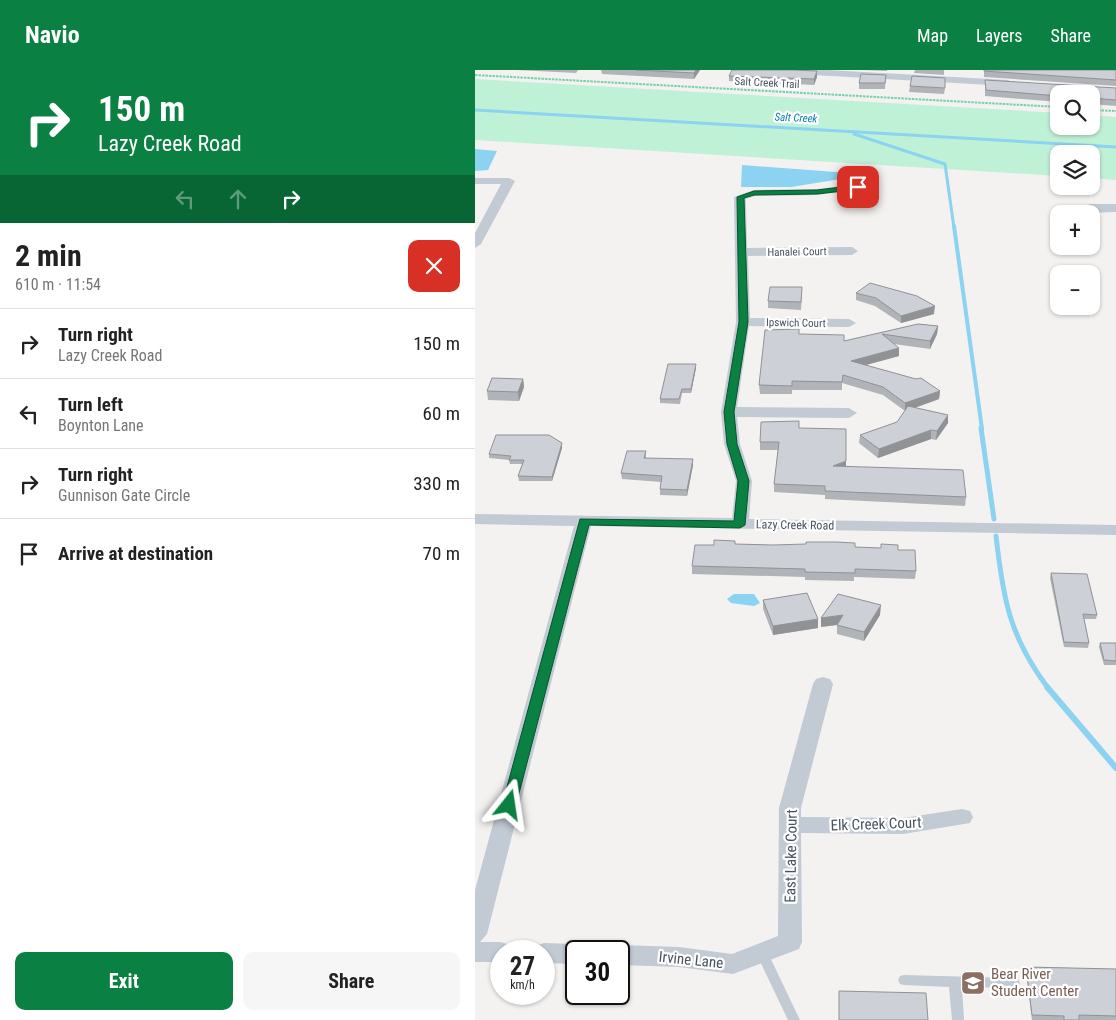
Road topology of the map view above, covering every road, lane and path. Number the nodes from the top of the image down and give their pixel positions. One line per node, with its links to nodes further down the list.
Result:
1 (779, 70): 2 (street)
2 (838, 72): 4 (street)
3 (475, 75): 6 (path, Salt Creek Trail)
4 (959, 75): 5 (street)
5 (1017, 83)
6 (1050, 107)
7 (1100, 110): 8 (path)
8 (1116, 111)
9 (475, 181): 13 (street)
10 (858, 187): 15 (street)
11 (1100, 207): 12 (street)
12 (1116, 208)
13 (476, 240)
14 (852, 251): 15 (street, Hanalei Court)
15 (743, 252): 16 (street)
16 (743, 322): 17 (street, Ipswich Court); 18 (street)
17 (849, 323)
18 (729, 412): 19 (street); 22 (street)
19 (849, 413)
20 (475, 519): 21 (street, Lazy Creek Road)
21 (584, 521): 22 (street, Lazy Creek Road); 27 (street)
22 (740, 525): 23 (street, Lazy Creek Road)
23 (1116, 530)
24 (823, 684): 26 (street, East Lake Court)
25 (962, 817): 26 (street, Elk Creek Court)
26 (790, 825): 30 (street, East Lake Court)
27 (475, 934)
28 (475, 952): 29 (street)
29 (490, 952)
30 (762, 953): 31 (street, Irvine Lane); 35 (lane)
31 (630, 955)
32 (904, 980): 33 (lane)
33 (955, 982): 34 (lane); 36 (lane)
34 (1014, 983)
35 (794, 1020)
36 (958, 1020)

